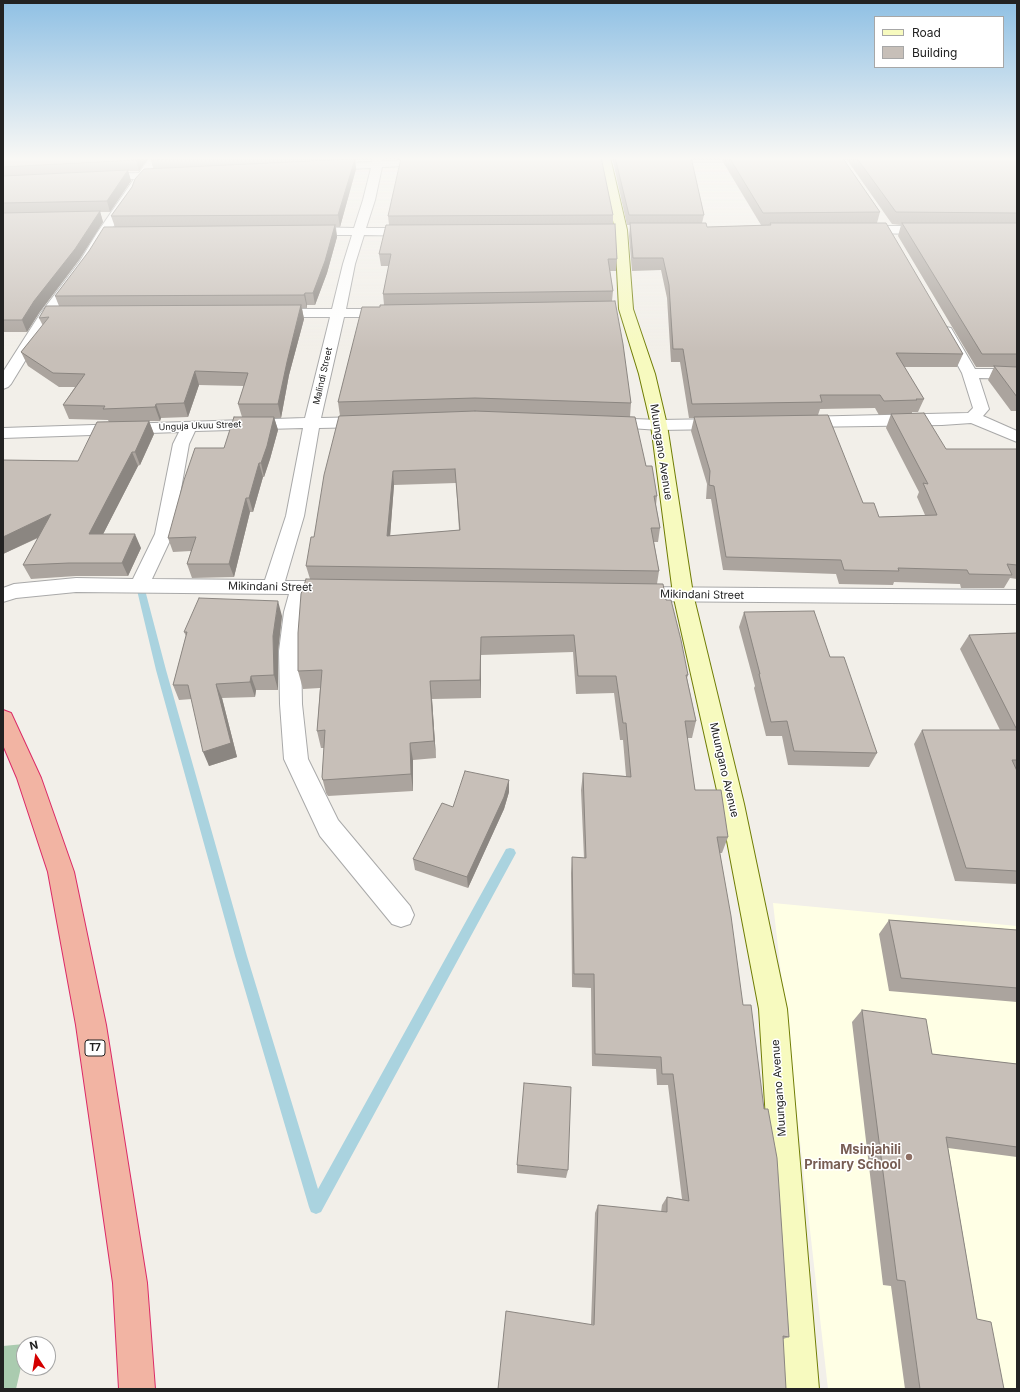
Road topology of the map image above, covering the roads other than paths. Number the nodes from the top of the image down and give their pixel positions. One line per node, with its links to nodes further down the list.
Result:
1 (111, 222): 12 (street)
2 (362, 222): 10 (street, Malindi Street)
3 (617, 222): 31 (main road, Muungano Avenue)
4 (882, 222): 6 (street)
5 (848, 230): 6 (street)
6 (888, 230): 7 (street); 13 (street)
7 (941, 230)
8 (118, 232): 12 (street)
9 (295, 232): 10 (street)
10 (360, 232): 11 (street); 15 (street, Malindi Street)
11 (423, 232)
12 (103, 233): 17 (street)
13 (895, 244)
14 (262, 313): 15 (street)
15 (338, 313): 16 (street); 29 (street, Malindi Street)
16 (402, 313)
17 (47, 314): 18 (street); 21 (street)
18 (62, 314)
19 (939, 319): 22 (street)
20 (3, 353): 21 (street)
21 (20, 356): 24 (street)
22 (970, 373): 23 (street); 25 (street)
23 (1017, 374)
24 (3, 384)
25 (973, 418): 28 (street); 34 (street)
26 (382, 422): 29 (street, Unguja Ukuu Street)
27 (593, 422): 31 (street)
28 (784, 423)
29 (312, 424): 32 (street, Unguja Ukuu Street); 36 (street, Malindi Street)
30 (737, 424): 31 (street)
31 (659, 425): 40 (main road, Muungano Avenue)
32 (189, 427): 33 (street, Unguja Ukuu Street); 35 (street)
33 (3, 433)
34 (1017, 437)
35 (140, 585): 36 (street, Mikindani Street); 41 (street, Mikindani Street)
36 (273, 587): 37 (street, Mikindani Street)
37 (301, 588): 38 (street, Mikindani Street); 44 (street)
38 (349, 589)
39 (619, 593): 40 (street, Mikindani Street)
40 (682, 594): 42 (street, Mikindani Street); 46 (main road, Muungano Avenue)
41 (3, 595)
42 (1017, 597)
43 (3, 719): 45 (highway, T7)
44 (401, 915)
45 (137, 1389)
46 (801, 1389)

